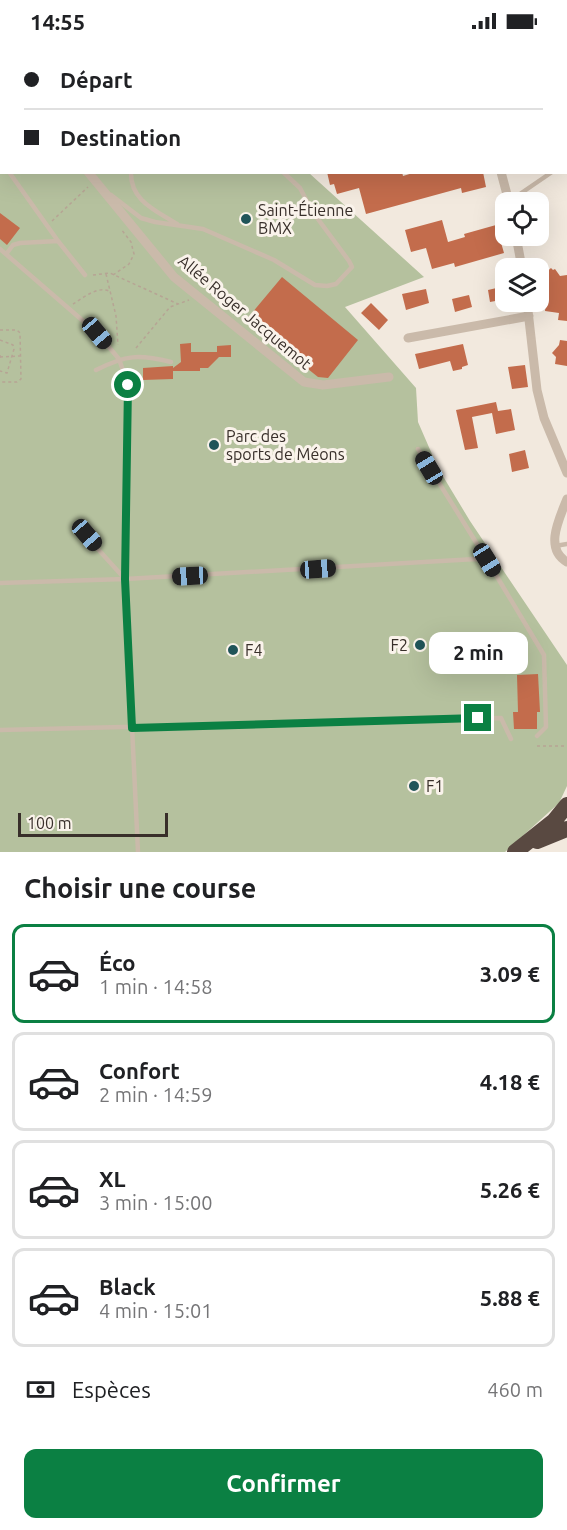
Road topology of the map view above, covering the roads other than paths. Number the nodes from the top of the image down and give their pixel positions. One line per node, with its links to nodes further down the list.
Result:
1 (10, 174): 11 (lane)
2 (131, 174): 10 (lane)
3 (285, 174): 10 (lane)
4 (502, 174): 8 (street)
5 (549, 174): 9 (lane)
6 (86, 176): 7 (street, Allée Roger Jacquemot)
7 (98, 191): 10 (lane); 21 (street, Allée Roger Jacquemot)
8 (506, 192)
9 (523, 192)
10 (180, 226)
11 (58, 242): 13 (lane); 14 (lane)
12 (0, 249): 13 (lane)
13 (7, 253): 18 (lane)
14 (85, 275)
15 (528, 312): 16 (street)
16 (529, 316): 17 (street); 23 (street)
17 (408, 338)
18 (119, 359): 19 (lane); 20 (lane); 30 (lane)
19 (171, 362)
20 (96, 370)
21 (389, 377)
22 (418, 449): 28 (lane)
23 (567, 473)
24 (567, 499): 27 (street)
25 (78, 527): 30 (lane)
26 (567, 544): 27 (lane)
27 (554, 546): 29 (street)
28 (487, 560): 30 (lane); 34 (lane)
29 (567, 562)
30 (125, 579): 31 (lane); 32 (lane)
31 (0, 583)
32 (132, 728): 33 (lane); 35 (lane); 38 (lane)
33 (0, 730)
34 (537, 736)
35 (512, 739)
36 (567, 806): 37 (highway)
37 (561, 830): 39 (highway); 40 (highway)
38 (138, 852)
39 (516, 852)
40 (521, 852)

